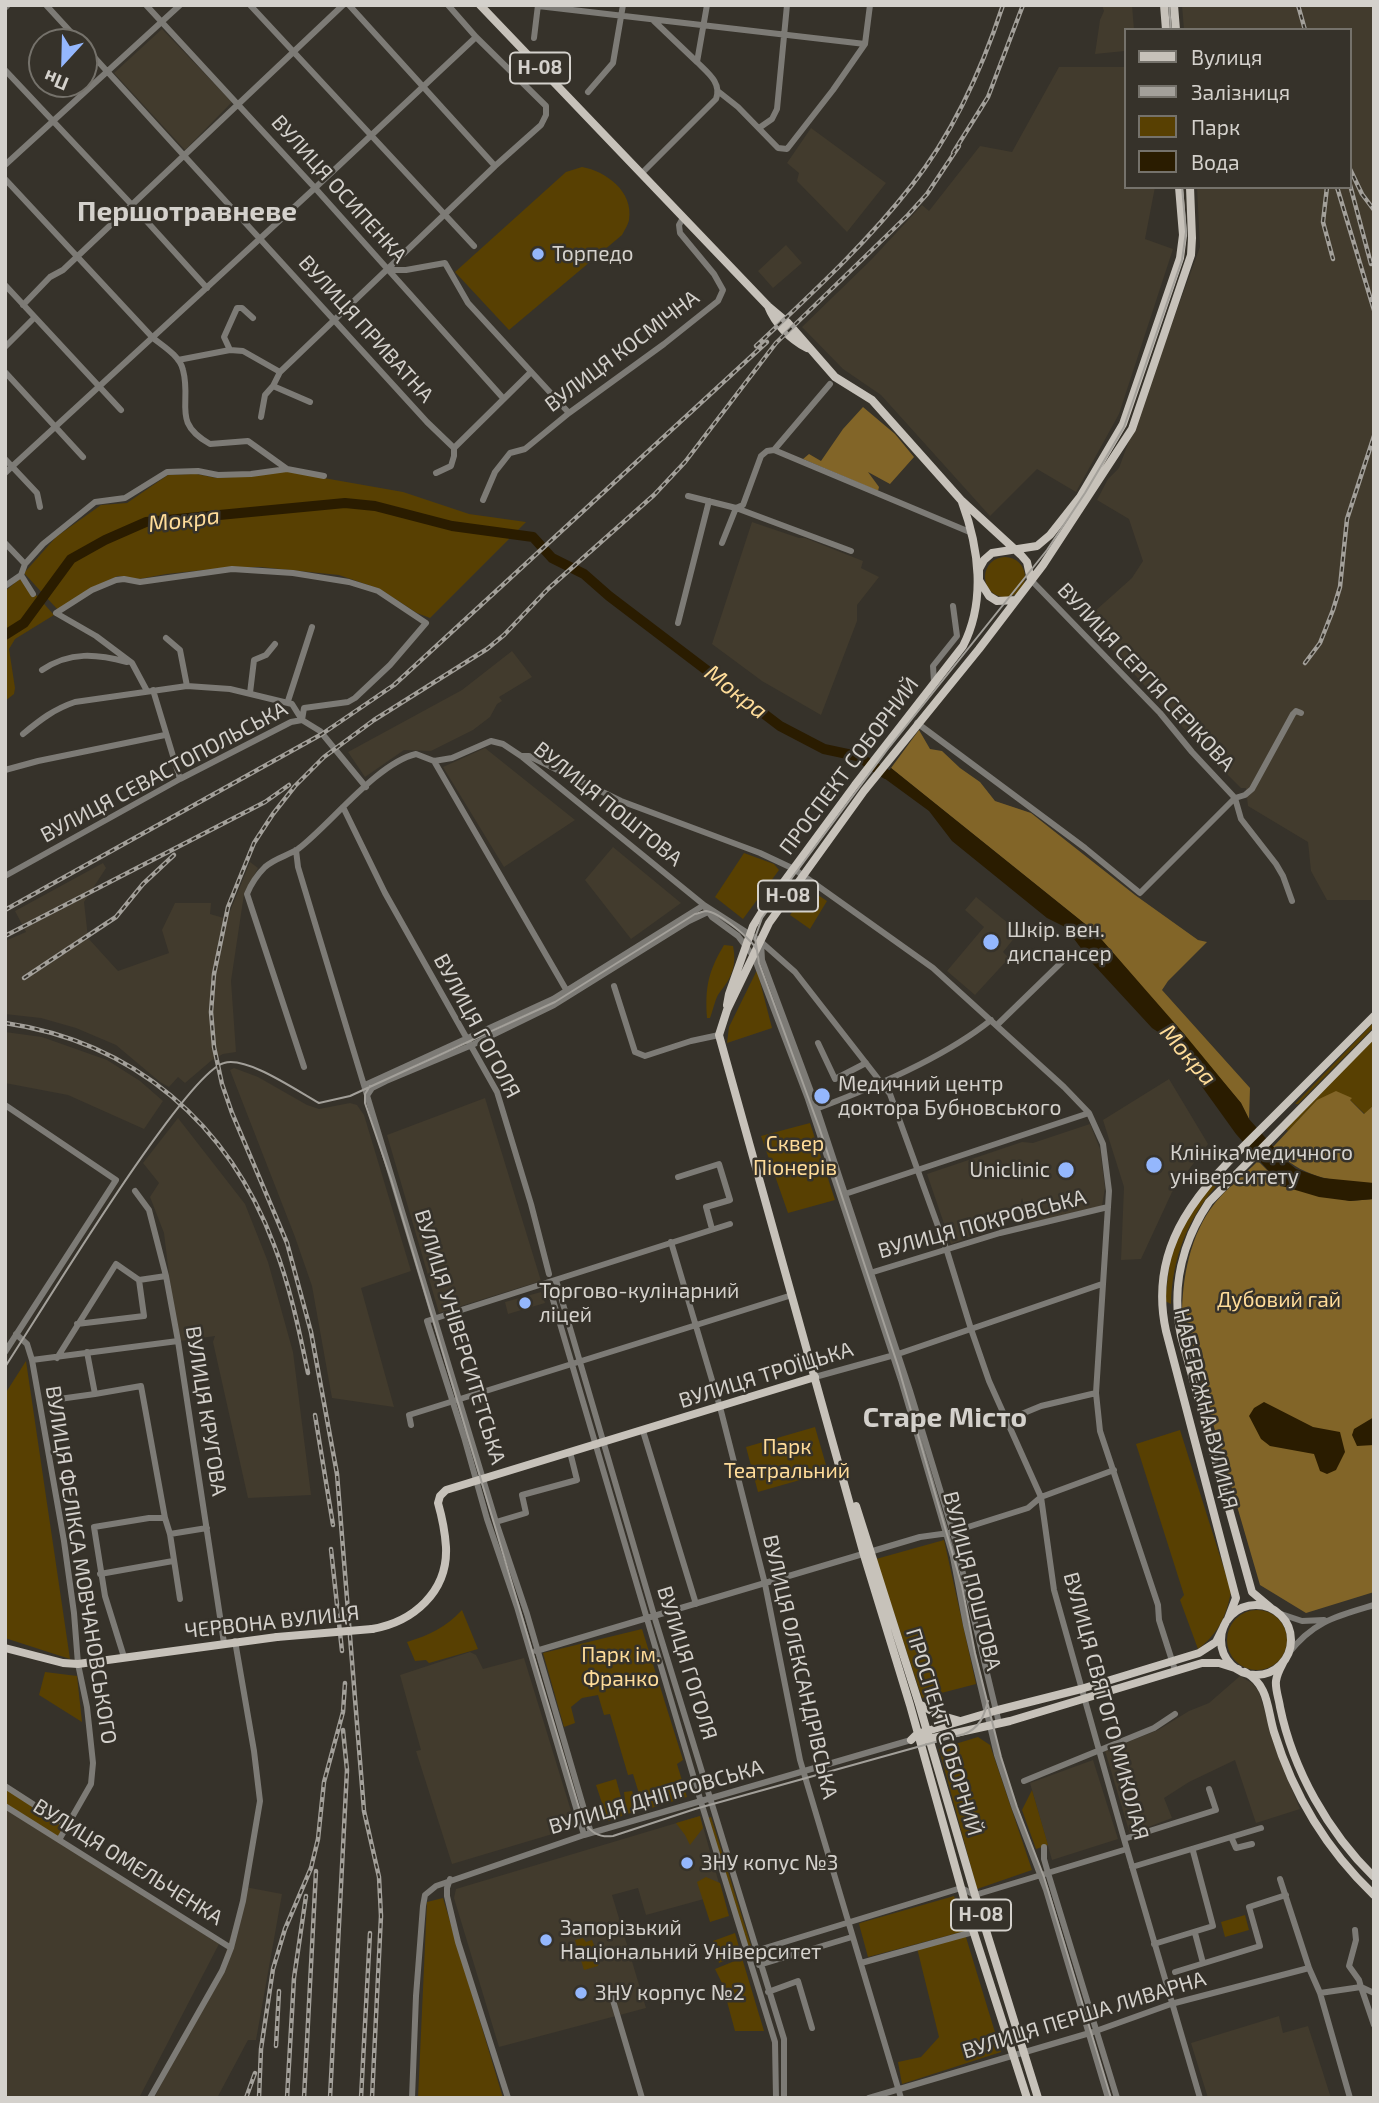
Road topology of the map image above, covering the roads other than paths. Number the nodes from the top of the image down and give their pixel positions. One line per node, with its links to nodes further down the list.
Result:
1 (46, 5): 20 (street)
2 (146, 5): 18 (street, ВУЛИЦЯ ОСИПЕНКА)
3 (180, 5): 18 (street)
4 (250, 5): 27 (street)
5 (343, 5): 27 (street)
6 (349, 5): 32 (street)
7 (448, 5): 24 (street)
8 (480, 5): 42 (main road, ВУЛИЦЯ КОСМІЧНА / Н-08)
9 (624, 5): 16 (street)
10 (707, 5): 19 (street)
11 (787, 5): 23 (street)
12 (870, 5): 26 (street)
13 (1164, 5): 21 (main road)
14 (1174, 5): 22 (main road)
15 (538, 6): 16 (street); 25 (street)
16 (622, 16): 17 (street); 33 (street)
17 (654, 21): 19 (street); 29 (street)
18 (161, 23): 31 (street); 35 (street, ВУЛИЦЯ ОСИПЕНКА)
19 (705, 24): 23 (street); 29 (street)
20 (67, 28)
21 (1166, 28)
22 (1176, 28)
23 (784, 33): 26 (street); 37 (street)
24 (476, 37): 32 (street); 41 (street)
25 (534, 38)
26 (865, 44): 37 (street)
27 (295, 52): 35 (street); 38 (street)
28 (98, 61): 31 (street, ВУЛИЦЯ ПРИВАТНА)
29 (697, 62): 34 (street)
30 (5, 70): 36 (street)
31 (108, 72): 36 (street); 39 (street, ВУЛИЦЯ ПРИВАТНА)
32 (422, 87): 38 (street); 41 (street)
33 (588, 92)
34 (719, 92): 37 (street); 42 (street)
35 (238, 103): 39 (street); 44 (street, ВУЛИЦЯ ОСИПЕНКА)
36 (53, 122): 40 (street); 47 (street)
37 (759, 128)
38 (372, 135): 44 (street); 48 (street)
39 (184, 155): 47 (street); 51 (street, ВУЛИЦЯ ПРИВАТНА)
40 (5, 165)
41 (495, 166): 48 (street)
42 (641, 174): 49 (main road, ВУЛИЦЯ КОСМІЧНА / Н-08)
43 (5, 179): 54 (street)
44 (315, 188): 51 (street); 55 (street, ВУЛИЦЯ ОСИПЕНКА)
45 (1179, 189): 50 (main road)
46 (1189, 189): 52 (main road)
47 (132, 205): 54 (street); 57 (street)
48 (445, 216): 53 (street); 55 (street)
49 (683, 218): 75 (street, ВУЛИЦЯ КОСМІЧНА); 89 (main road, ВУЛИЦЯ КОСМІЧНА / Н-08)
50 (1182, 237): 52 (main road); 96 (main road)
51 (259, 238): 57 (street); 61 (street, ВУЛИЦЯ ПРИВАТНА)
52 (1192, 238): 101 (main road)
53 (474, 246)
54 (78, 255): 58 (street); 62 (street)
55 (387, 270): 61 (street); 68 (street); 72 (street, ВУЛИЦЯ ОСИПЕНКА)
56 (5, 285): 58 (street)
57 (207, 288): 62 (street)
58 (23, 305): 59 (street)
59 (34, 318): 63 (street); 71 (street)
60 (253, 318): 64 (street)
61 (335, 320): 67 (street); 78 (street, ВУЛИЦЯ ПРИВАТНА)
62 (153, 338): 65 (street); 71 (street)
63 (5, 347)
64 (230, 350): 65 (street); 67 (street)
65 (178, 360): 83 (street)
66 (5, 372): 77 (street)
67 (280, 372): 70 (street)
68 (531, 372): 72 (street); 75 (street)
69 (830, 384): 79 (street)
70 (273, 386): 73 (street); 76 (street)
71 (99, 387): 74 (street); 77 (street)
72 (503, 398): 78 (street)
73 (310, 402)
74 (121, 410)
75 (569, 413): 88 (street, ВУЛИЦЯ КОСМІЧНА)
76 (261, 417)
77 (57, 426): 80 (street); 82 (street)
78 (454, 448): 85 (street)
79 (774, 450): 92 (street); 93 (street)
80 (83, 457)
81 (5, 459): 82 (street)
82 (13, 466): 84 (street); 91 (street)
83 (287, 468): 86 (street); 98 (street)
84 (5, 473)
85 (436, 473)
86 (324, 476)
87 (688, 496): 90 (street)
88 (483, 500)
89 (961, 500): 93 (main road, Н-08); 96 (main road, Н-08)
90 (709, 501): 92 (street); 106 (street)
91 (40, 507)
92 (736, 508): 95 (street); 97 (street)
93 (972, 533): 100 (main road, Н-08)
94 (5, 543): 98 (street)
95 (722, 543)
96 (1012, 548): 100 (main road); 101 (main road, Н-08)
97 (851, 551)
98 (25, 564): 99 (street)
99 (21, 575): 102 (street); 103 (street)
100 (979, 580): 104 (main road); 112 (main road, ПРОСПЕКТ СОБОРНИЙ / Н-08)
101 (1031, 580): 104 (main road, Н-08); 127 (street, ВУЛИЦЯ СЕРГІЯ СЕРІКОВА)
102 (5, 586)
103 (33, 594)
104 (1016, 600): 119 (main road, ПРОСПЕКТ СОБОРНИЙ / Н-08)
105 (953, 606): 112 (street)
106 (678, 623)
107 (312, 627): 116 (street)
108 (166, 638): 113 (street)
109 (275, 644): 115 (street)
110 (132, 663): 111 (street); 114 (street); 118 (street, ВУЛИЦЯ СЕВАСТОПОЛЬСЬКА)
111 (42, 670)
112 (934, 682): 130 (main road, ПРОСПЕКТ СОБОРНИЙ / Н-08)
113 (187, 686): 114 (street); 115 (street)
114 (150, 691): 120 (street); 121 (street)
115 (250, 693): 116 (street)
116 (288, 701): 118 (street)
117 (1301, 713): 127 (street)
118 (302, 720): 125 (street, ВУЛИЦЯ СЕВАСТОПОЛЬСЬКА); 126 (street)
119 (917, 723): 127 (street); 132 (main road, ПРОСПЕКТ СОБОРНИЙ / Н-08)
120 (23, 734)
121 (165, 735): 124 (street); 125 (street)
122 (521, 756): 123 (street, ВУЛИЦЯ ПОШТОВА); 130 (street); 134 (street, ВУЛИЦЯ ПОШТОВА)
123 (434, 761): 126 (street, ВУЛИЦЯ ПОШТОВА); 141 (street)
124 (5, 770)
125 (180, 779): 131 (street, ВУЛИЦЯ СЕВАСТОПОЛЬСЬКА)
126 (366, 787): 128 (street, ВУЛИЦЯ ПОШТОВА)
127 (1235, 798): 133 (street, ВУЛИЦЯ СЕРГІЯ СЕРІКОВА)
128 (343, 807): 129 (street, ВУЛИЦЯ ПОШТОВА); 147 (street, ВУЛИЦЯ ГОГОЛЯ)
129 (296, 850): 150 (street, ВУЛИЦЯ ПОШТОВА); 152 (street, ВУЛИЦЯ УНІВЕРСИТЕТСЬКА)
130 (794, 869): 132 (street); 135 (main road, ПРОСПЕКТ СОБОРНИЙ / Н-08)
131 (6, 874)
132 (804, 876): 136 (main road, ПРОСПЕКТ СОБОРНИЙ / Н-08); 144 (street)
133 (1292, 901)
134 (709, 911): 135 (street, ВУЛИЦЯ ПОШТОВА); 137 (street, ВУЛИЦЯ ПОШТОВА); 141 (street)
135 (749, 934): 136 (street, ВУЛИЦЯ СВЯТОГО МИКОЛАЯ); 137 (main road, ПРОСПЕКТ СОБОРНИЙ / Н-08)
136 (760, 941): 139 (main road, ПРОСПЕКТ СОБОРНИЙ / Н-08); 149 (street, ВУЛИЦЯ СВЯТОГО МИКОЛАЯ); 155 (street, ВУЛИЦЯ ПОШТОВА)
137 (747, 946): 139 (street, ВУЛИЦЯ ПОШТОВА); 142 (main road, ПРОСПЕКТ СОБОРНИЙ / Н-08)
138 (1069, 955): 144 (street)
139 (754, 957): 142 (main road, ПРОСПЕКТ СОБОРНИЙ / Н-08); 155 (street, ВУЛИЦЯ ПОШТОВА)
140 (614, 986): 146 (street)
141 (568, 993): 147 (street)
142 (727, 1010): 146 (main road, ПРОСПЕКТ СОБОРНИЙ / Н-08)
143 (1374, 1016): 158 (main road, НАБЕРЕЖНА ВУЛИЦЯ)
144 (994, 1023): 151 (street); 156 (street)
145 (1374, 1034): 160 (main road)
146 (719, 1035): 175 (main road, ПРОСПЕКТ СОБОРНИЙ / Н-08)
147 (471, 1042): 152 (street); 153 (street); 168 (street, ВУЛИЦЯ ГОГОЛЯ)
148 (818, 1043): 149 (street)
149 (866, 1063): 151 (street, ВУЛИЦЯ СВЯТОГО МИКОЛАЯ)
150 (304, 1067)
151 (883, 1082): 155 (street); 157 (street, ВУЛИЦЯ СВЯТОГО МИКОЛАЯ)
152 (365, 1085): 153 (street, ВУЛИЦЯ УНІВЕРСИТЕТСЬКА)
153 (368, 1094): 176 (street, ВУЛИЦЯ УНІВЕРСИТЕТСЬКА)
154 (5, 1105): 180 (street)
155 (814, 1109): 162 (street, ВУЛИЦЯ ПОШТОВА)
156 (1089, 1114): 157 (street); 163 (street)
157 (919, 1171): 162 (street); 167 (street, ВУЛИЦЯ СВЯТОГО МИКОЛАЯ)
158 (1219, 1172): 160 (main road); 219 (main road, НАБЕРЕЖНА ВУЛИЦЯ)
159 (678, 1177): 165 (street)
160 (1228, 1182): 216 (main road)
161 (135, 1191): 170 (street, ВУЛИЦЯ КРУГОВА)
162 (843, 1195): 169 (street, ВУЛИЦЯ ПОШТОВА)
163 (1108, 1207): 167 (street, ВУЛИЦЯ ПОКРОВСЬКА); 174 (street)
164 (730, 1224): 165 (street)
165 (712, 1229): 166 (street)
166 (671, 1242): 172 (street); 178 (street, ВУЛИЦЯ ОЛЕКСАНДРІВСЬКА)
167 (947, 1251): 169 (street, ВУЛИЦЯ ПОКРОВСЬКА); 179 (street, ВУЛИЦЯ СВЯТОГО МИКОЛАЯ)
168 (549, 1274)
169 (868, 1274): 184 (street, ВУЛИЦЯ ПОШТОВА)
170 (166, 1276): 171 (street); 181 (street, ВУЛИЦЯ КРУГОВА)
171 (139, 1280): 177 (street); 177 (street)
172 (556, 1280): 173 (street); 187 (street, ВУЛИЦЯ ГОГОЛЯ)
173 (548, 1283): 176 (street); 188 (street, ВУЛИЦЯ ГОГОЛЯ)
174 (1102, 1284): 179 (street, ВУЛИЦЯ ТРОЇЦЬКА); 190 (street)
175 (792, 1296): 178 (street); 189 (main road, ПРОСПЕКТ СОБОРНИЙ / Н-08)
176 (431, 1320): 193 (street, ВУЛИЦЯ УНІВЕРСИТЕТСЬКА)
177 (77, 1324): 185 (street)
178 (694, 1325): 187 (street); 194 (street, ВУЛИЦЯ ОЛЕКСАНДРІВСЬКА)
179 (971, 1329): 184 (street, ВУЛИЦЯ ТРОЇЦЬКА); 195 (street, ВУЛИЦЯ СВЯТОГО МИКОЛАЯ)
180 (16, 1334): 182 (street); 186 (street, ВУЛИЦЯ ФЕЛІКСА МОВЧАНОВСЬКОГО)
181 (178, 1341): 183 (street); 206 (street, ВУЛИЦЯ КРУГОВА)
182 (5, 1352)
183 (87, 1352): 185 (street); 191 (street)
184 (895, 1355): 189 (street, ВУЛИЦЯ ТРОЇЦЬКА); 207 (street, ВУЛИЦЯ ПОШТОВА)
185 (57, 1358): 186 (street)
186 (32, 1360): 226 (street, ВУЛИЦЯ ФЕЛІКСА МОВЧАНОВСЬКОГО)
187 (581, 1362): 188 (street); 198 (street, ВУЛИЦЯ ГОГОЛЯ)
188 (572, 1365): 193 (street); 198 (street, ВУЛИЦЯ ГОГОЛЯ)
189 (815, 1377): 194 (main road, ВУЛИЦЯ ТРОЇЦЬКА); 209 (main road, ПРОСПЕКТ СОБОРНИЙ / Н-08)
190 (1096, 1393): 195 (street); 200 (street)
191 (95, 1394): 192 (street); 204 (street)
192 (52, 1400)
193 (456, 1401): 196 (street); 201 (street, ВУЛИЦЯ УНІВЕРСИТЕТСЬКА)
194 (720, 1407): 197 (main road, ВУЛИЦЯ ТРОЇЦЬКА); 212 (street, ВУЛИЦЯ ОЛЕКСАНДРІВСЬКА)
195 (1007, 1420): 203 (street, ВУЛИЦЯ СВЯТОГО МИКОЛАЯ)
196 (411, 1425)
197 (643, 1431): 198 (main road, ВУЛИЦЯ ТРОЇЦЬКА); 214 (street)
198 (600, 1444): 199 (main road, ВУЛИЦЯ ТРОЇЦЬКА); 217 (street, ВУЛИЦЯ ГОГОЛЯ)
199 (570, 1452): 201 (main road, ВУЛИЦЯ ТРОЇЦЬКА); 205 (street)
200 (1114, 1470): 203 (street); 227 (street)
201 (480, 1479): 202 (main road, ВУЛИЦЯ ТРОЇЦЬКА); 205 (street, ВУЛИЦЯ УНІВЕРСИТЕТСЬКА); 223 (street, ВУЛИЦЯ УНІВЕРСИТЕТСЬКА)
202 (440, 1496): 220 (main road, ЧЕРВОНА ВУЛИЦЯ, bridge)
203 (1041, 1497): 207 (street); 229 (street, ВУЛИЦЯ СВЯТОГО МИКОЛАЯ)
204 (165, 1518): 208 (street); 211 (street)
205 (496, 1522): 223 (street, ВУЛИЦЯ УНІВЕРСИТЕТСЬКА)
206 (207, 1528): 208 (street); 221 (street, ВУЛИЦЯ КРУГОВА)
207 (949, 1532): 209 (street); 231 (street, ВУЛИЦЯ ПОШТОВА)
208 (170, 1534): 210 (street)
209 (868, 1554): 212 (street); 230 (main road, ПРОСПЕКТ СОБОРНИЙ / Н-08); 237 (main road, ПРОСПЕКТ СОБОРНИЙ / Н-08)
210 (173, 1562): 211 (street); 213 (street)
211 (100, 1574): 224 (street)
212 (765, 1584): 214 (street); 241 (street, ВУЛИЦЯ ОЛЕКСАНДРІВСЬКА)
213 (180, 1599)
214 (696, 1604): 217 (street)
215 (1374, 1605): 218 (street)
216 (1275, 1610): 218 (street); 219 (main road); 225 (main road)
217 (650, 1618): 223 (street); 247 (street, ВУЛИЦЯ ГОГОЛЯ); 248 (street, ВУЛИЦЯ ГОГОЛЯ)
218 (1326, 1620): 225 (street)
219 (1226, 1623): 227 (main road, ВУЛИЦЯ ДНІПРОВСЬКА); 228 (main road)
220 (235, 1641): 221 (main road, ЧЕРВОНА ВУЛИЦЯ); 275 (street)
221 (224, 1643): 224 (main road, ЧЕРВОНА ВУЛИЦЯ)
222 (5, 1648): 226 (main road, ЧЕРВОНА ВУЛИЦЯ)
223 (533, 1651): 252 (street, ВУЛИЦЯ УНІВЕРСИТЕТСЬКА)
224 (124, 1657): 226 (main road, ЧЕРВОНА ВУЛИЦЯ)
225 (1286, 1657): 228 (main road); 239 (main road)
226 (78, 1664): 250 (street, ВУЛИЦЯ ФЕЛІКСА МОВЧАНОВСЬКОГО)
227 (1174, 1665): 228 (main road, ВУЛИЦЯ ДНІПРОВСЬКА); 229 (main road, ВУЛИЦЯ ДНІПРОВСЬКА)
228 (1242, 1671): 240 (main road)
229 (1083, 1693): 231 (main road, ВУЛИЦЯ ДНІПРОВСЬКА); 234 (main road, ВУЛИЦЯ ДНІПРОВСЬКА); 238 (street, ВУЛИЦЯ СВЯТОГО МИКОЛАЯ)
230 (919, 1704): 233 (main road); 236 (main road, ПРОСПЕКТ СОБОРНИЙ / Н-08)
231 (992, 1712): 233 (main road, ВУЛИЦЯ ДНІПРОВСЬКА); 234 (street, ВУЛИЦЯ ПОШТОВА); 235 (street, ВУЛИЦЯ ПОШТОВА)
232 (1175, 1714): 238 (street)
233 (963, 1721): 236 (main road, ВУЛИЦЯ ДНІПРОВСЬКА)
234 (999, 1723): 235 (main road, ВУЛИЦЯ ДНІПРОВСЬКА)
235 (990, 1724): 236 (main road, ВУЛИЦЯ ДНІПРОВСЬКА); 261 (street, ВУЛИЦЯ ПОШТОВА)
236 (928, 1735): 237 (main road, ВУЛИЦЯ ДНІПРОВСЬКА); 266 (main road, ПРОСПЕКТ СОБОРНИЙ / Н-08)
237 (916, 1739): 241 (street, ВУЛИЦЯ ДНІПРОВСЬКА); 265 (main road, ПРОСПЕКТ СОБОРНИЙ / Н-08)
238 (1099, 1752): 244 (street); 253 (street, ВУЛИЦЯ СВЯТОГО МИКОЛАЯ)
239 (1296, 1755): 240 (main road); 242 (main road)
240 (1282, 1757): 243 (main road)
241 (803, 1772): 247 (street, ВУЛИЦЯ ДНІПРОВСЬКА); 269 (street, ВУЛИЦЯ ОЛЕКСАНДРІВСЬКА)
242 (1303, 1773): 243 (main road); 262 (main road)
243 (1291, 1777): 268 (main road)
244 (1024, 1781)
245 (5, 1786): 250 (street, ВУЛИЦЯ ОМЕЛЬЧЕНКА)
246 (1209, 1789): 253 (street)
247 (709, 1799): 248 (street, ВУЛИЦЯ ДНІПРОВСЬКА); 276 (street, ВУЛИЦЯ ГОГОЛЯ)
248 (701, 1802): 252 (street, ВУЛИЦЯ ДНІПРОВСЬКА); 277 (street, ВУЛИЦЯ ГОГОЛЯ)
249 (5, 1805): 255 (street, ВУЛИЦЯ ОМЕЛЬЧЕНКА)
250 (67, 1826): 255 (street, ВУЛИЦЯ ФЕЛІКСА МОВЧАНОВСЬКОГО)
251 (1261, 1828): 254 (street)
252 (587, 1834): 263 (street, ВУЛИЦЯ ДНІПРОВСЬКА)
253 (1124, 1839): 258 (street, ВУЛИЦЯ СВЯТОГО МИКОЛАЯ)
254 (1232, 1839): 256 (street); 259 (street)
255 (59, 1840): 275 (street, ВУЛИЦЯ ОМЕЛЬЧЕНКА)
256 (1252, 1844)
257 (1044, 1847): 261 (street)
258 (1127, 1849): 260 (street, ВУЛИЦЯ СВЯТОГО МИКОЛАЯ); 261 (street)
259 (1193, 1851): 260 (street); 272 (street)
260 (1132, 1867): 274 (street, ВУЛИЦЯ СВЯТОГО МИКОЛАЯ)
261 (1044, 1874): 266 (street); 291 (street, ВУЛИЦЯ ПОШТОВА); 292 (street, ВУЛИЦЯ ПОШТОВА)
262 (1374, 1877)
263 (450, 1879): 297 (street, ВУЛИЦЯ ДНІПРОВСЬКА); 298 (street)
264 (1280, 1879): 267 (street)
265 (961, 1888): 266 (street); 269 (street); 271 (main road, ПРОСПЕКТ СОБОРНИЙ / Н-08)
266 (975, 1895): 293 (main road, ПРОСПЕКТ СОБОРНИЙ / Н-08)
267 (1286, 1895): 279 (street); 281 (street)
268 (1374, 1895)
269 (846, 1922): 273 (street, ВУЛИЦЯ ОЛЕКСАНДРІВСЬКА); 276 (street)
270 (1355, 1930): 284 (street)
271 (973, 1932): 278 (street); 294 (main road, ПРОСПЕКТ СОБОРНИЙ / Н-08)
272 (1195, 1933): 274 (street); 279 (street)
273 (852, 1937): 278 (street, ВУЛИЦЯ ОЛЕКСАНДРІВСЬКА); 280 (street)
274 (1154, 1944): 288 (street, ВУЛИЦЯ СВЯТОГО МИКОЛАЯ)
275 (232, 1948): 296 (street)
276 (755, 1951): 277 (street); 280 (street, ВУЛИЦЯ ГОГОЛЯ)
277 (747, 1954): 300 (street, ВУЛИЦЯ ГОГОЛЯ)
278 (861, 1963): 295 (street, ВУЛИЦЯ ОЛЕКСАНДРІВСЬКА)
279 (1203, 1963): 282 (street)
280 (760, 1965): 285 (street, ВУЛИЦЯ ГОГОЛЯ)
281 (1309, 1968): 286 (street); 288 (street, ВУЛИЦЯ ПЕРША ЛИВАРНА)
282 (1175, 1972)
283 (609, 1987): 299 (street)
284 (1360, 1987): 286 (street); 287 (street); 289 (street)
285 (768, 1992): 290 (street); 301 (street, ВУЛИЦЯ ГОГОЛЯ)
286 (1320, 1993): 309 (street)
287 (1374, 1993)
288 (1171, 2004): 291 (street, ВУЛИЦЯ ПЕРША ЛИВАРНА); 308 (street, ВУЛИЦЯ СВЯТОГО МИКОЛАЯ)
289 (1374, 2025)
290 (812, 2028)
291 (1096, 2030): 292 (street, ВУЛИЦЯ ПЕРША ЛИВАРНА); 307 (street, ВУЛИЦЯ ПОШТОВА)
292 (1088, 2032): 293 (street, ВУЛИЦЯ ПЕРША ЛИВАРНА); 306 (street, ВУЛИЦЯ ПОШТОВА)
293 (1024, 2052): 294 (street, ВУЛИЦЯ ПЕРША ЛИВАРНА); 305 (main road, ПРОСПЕКТ СОБОРНИЙ / Н-08)
294 (1014, 2055): 295 (street, ВУЛИЦЯ ПЕРША ЛИВАРНА); 304 (main road, ПРОСПЕКТ СОБОРНИЙ / Н-08)
295 (898, 2089): 302 (street, ВУЛИЦЯ ПЕРША ЛИВАРНА); 303 (street, ВУЛИЦЯ ОЛЕКСАНДРІВСЬКА)
296 (150, 2098)
297 (412, 2098)
298 (508, 2098)
299 (642, 2098)
300 (776, 2098)
301 (784, 2098)
302 (869, 2098)
303 (901, 2098)
304 (1027, 2098)
305 (1038, 2098)
306 (1108, 2098)
307 (1117, 2098)
308 (1200, 2098)
309 (1350, 2098)

